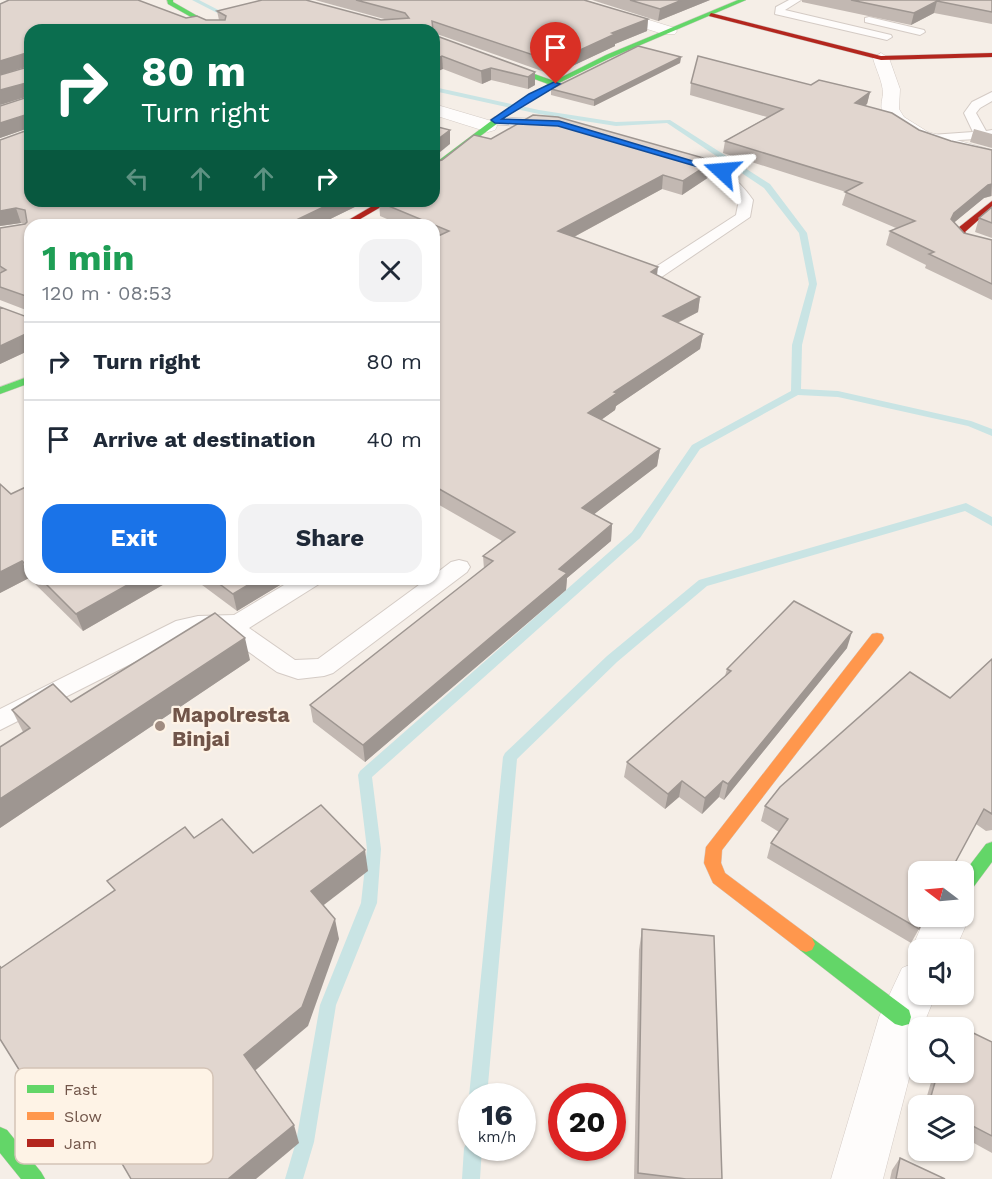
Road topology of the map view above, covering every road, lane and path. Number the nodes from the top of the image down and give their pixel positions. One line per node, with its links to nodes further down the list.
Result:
1 (170, 0): 9 (street)
2 (569, 0): 10 (street)
3 (743, 0): 6 (street)
4 (796, 0): 8 (lane)
5 (830, 12): 8 (lane)
6 (711, 15): 10 (street); 15 (street)
7 (855, 17): 11 (lane)
8 (811, 20): 12 (lane)
9 (208, 24)
10 (669, 31): 16 (street)
11 (920, 32)
12 (887, 37)
13 (440, 42): 16 (street)
14 (992, 55): 15 (street)
15 (881, 58): 22 (street)
16 (556, 84): 19 (street)
17 (992, 96): 21 (lane)
18 (440, 109): 19 (street)
19 (493, 122): 20 (lane); 25 (street)
20 (559, 124)
21 (987, 134): 22 (lane)
22 (931, 139): 24 (street)
23 (672, 156): 30 (lane)
24 (992, 156)
25 (440, 161)
26 (992, 204): 29 (street)
27 (376, 207): 28 (street)
28 (355, 219)
29 (992, 247)
30 (654, 275)
31 (24, 381): 32 (street)
32 (0, 391)
33 (459, 567): 34 (lane)
34 (440, 581)
35 (301, 585): 37 (lane)
36 (435, 585): 37 (lane)
37 (228, 625): 39 (lane)
38 (877, 638): 42 (street)
39 (0, 720)
40 (992, 849): 41 (street)
41 (974, 873)
42 (908, 999)
43 (909, 1005): 48 (street)
44 (0, 1137): 45 (street)
45 (15, 1156)
46 (22, 1164): 47 (street)
47 (34, 1179)
48 (857, 1179)

